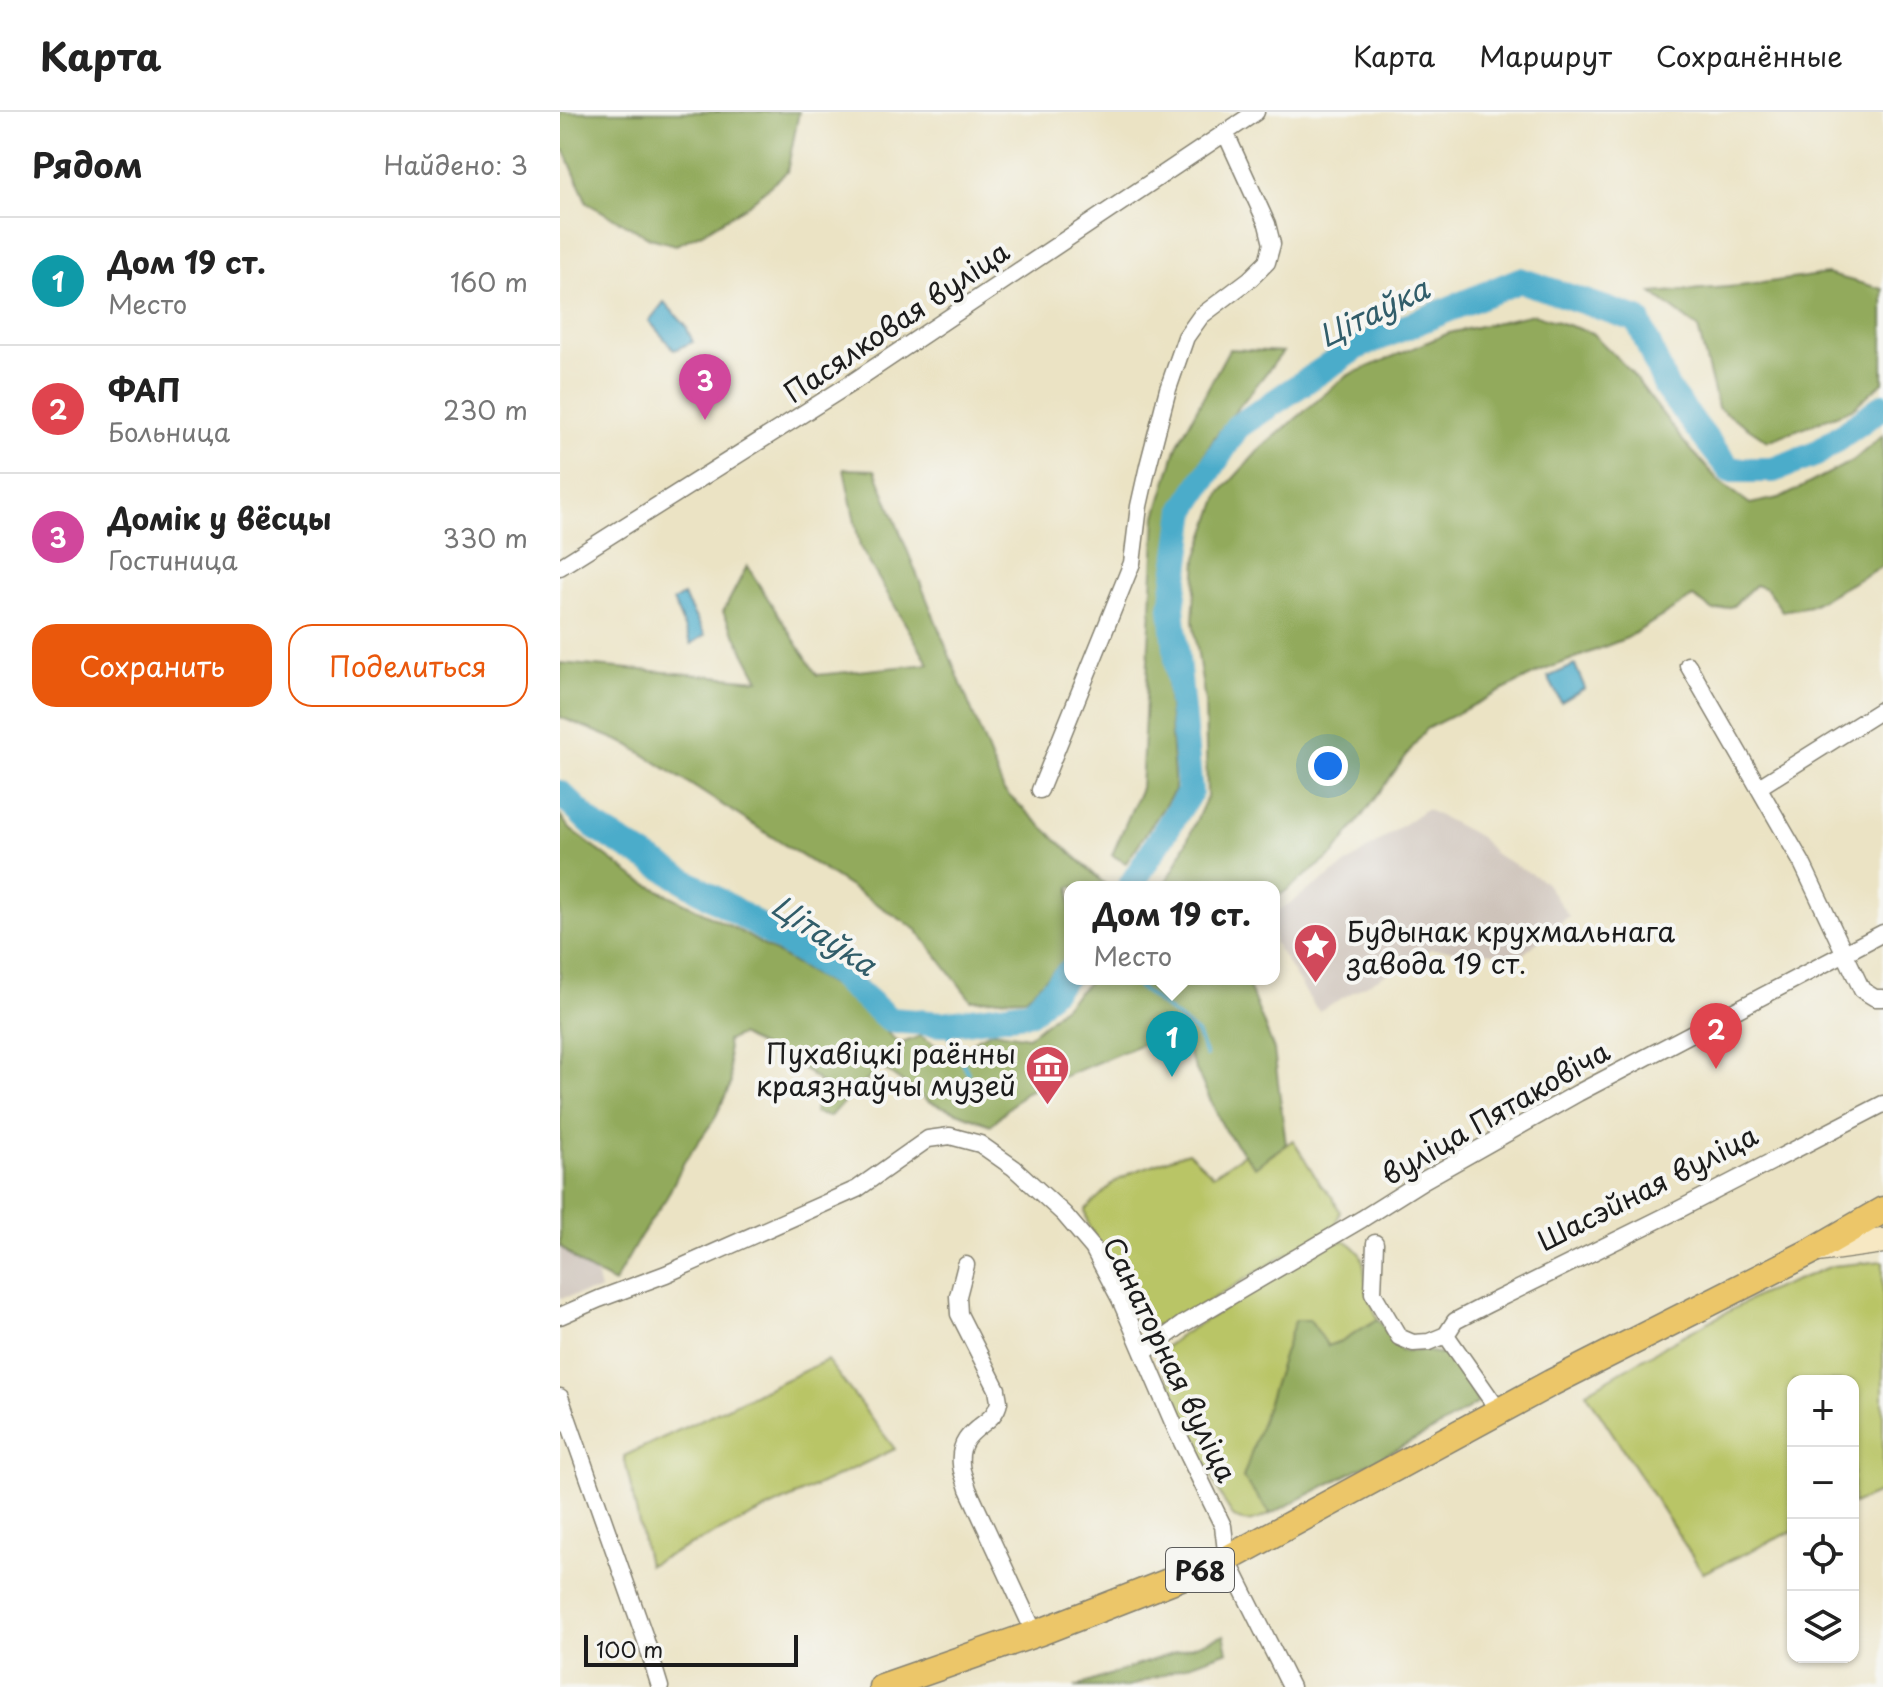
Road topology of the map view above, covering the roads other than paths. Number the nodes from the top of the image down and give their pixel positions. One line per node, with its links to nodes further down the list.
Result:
1 (1256, 112): 2 (street, Пасялковая вуліца)
2 (1225, 132): 3 (street, Пасялковая вуліца); 7 (street)
3 (560, 567)
4 (1688, 665): 6 (street)
5 (1883, 709): 6 (street)
6 (1759, 787): 9 (street)
7 (1040, 790)
8 (1883, 933): 9 (street, вуліца Пятаковіча)
9 (1845, 954): 10 (street); 19 (street, вуліца Пятаковіча)
10 (1883, 998)
11 (1883, 1104): 18 (street, Шасэйная вуліца)
12 (1883, 1210): 15 (main road, Р68)
13 (1883, 1241): 15 (main road)
14 (1375, 1243): 18 (street)
15 (1814, 1250): 21 (main road, Р68)
16 (966, 1265): 23 (street)
17 (560, 1316): 19 (street, Санаторная вуліца)
18 (1446, 1335): 21 (street)
19 (1143, 1353): 22 (street, Санаторная вуліца)
20 (560, 1397): 24 (street)
21 (1499, 1411): 22 (main road, Р68)
22 (1227, 1559): 23 (main road, Р68); 26 (street, Санаторная вуліца)
23 (1035, 1634): 25 (main road, Р68)
24 (660, 1687)
25 (882, 1687)
26 (1291, 1687)

